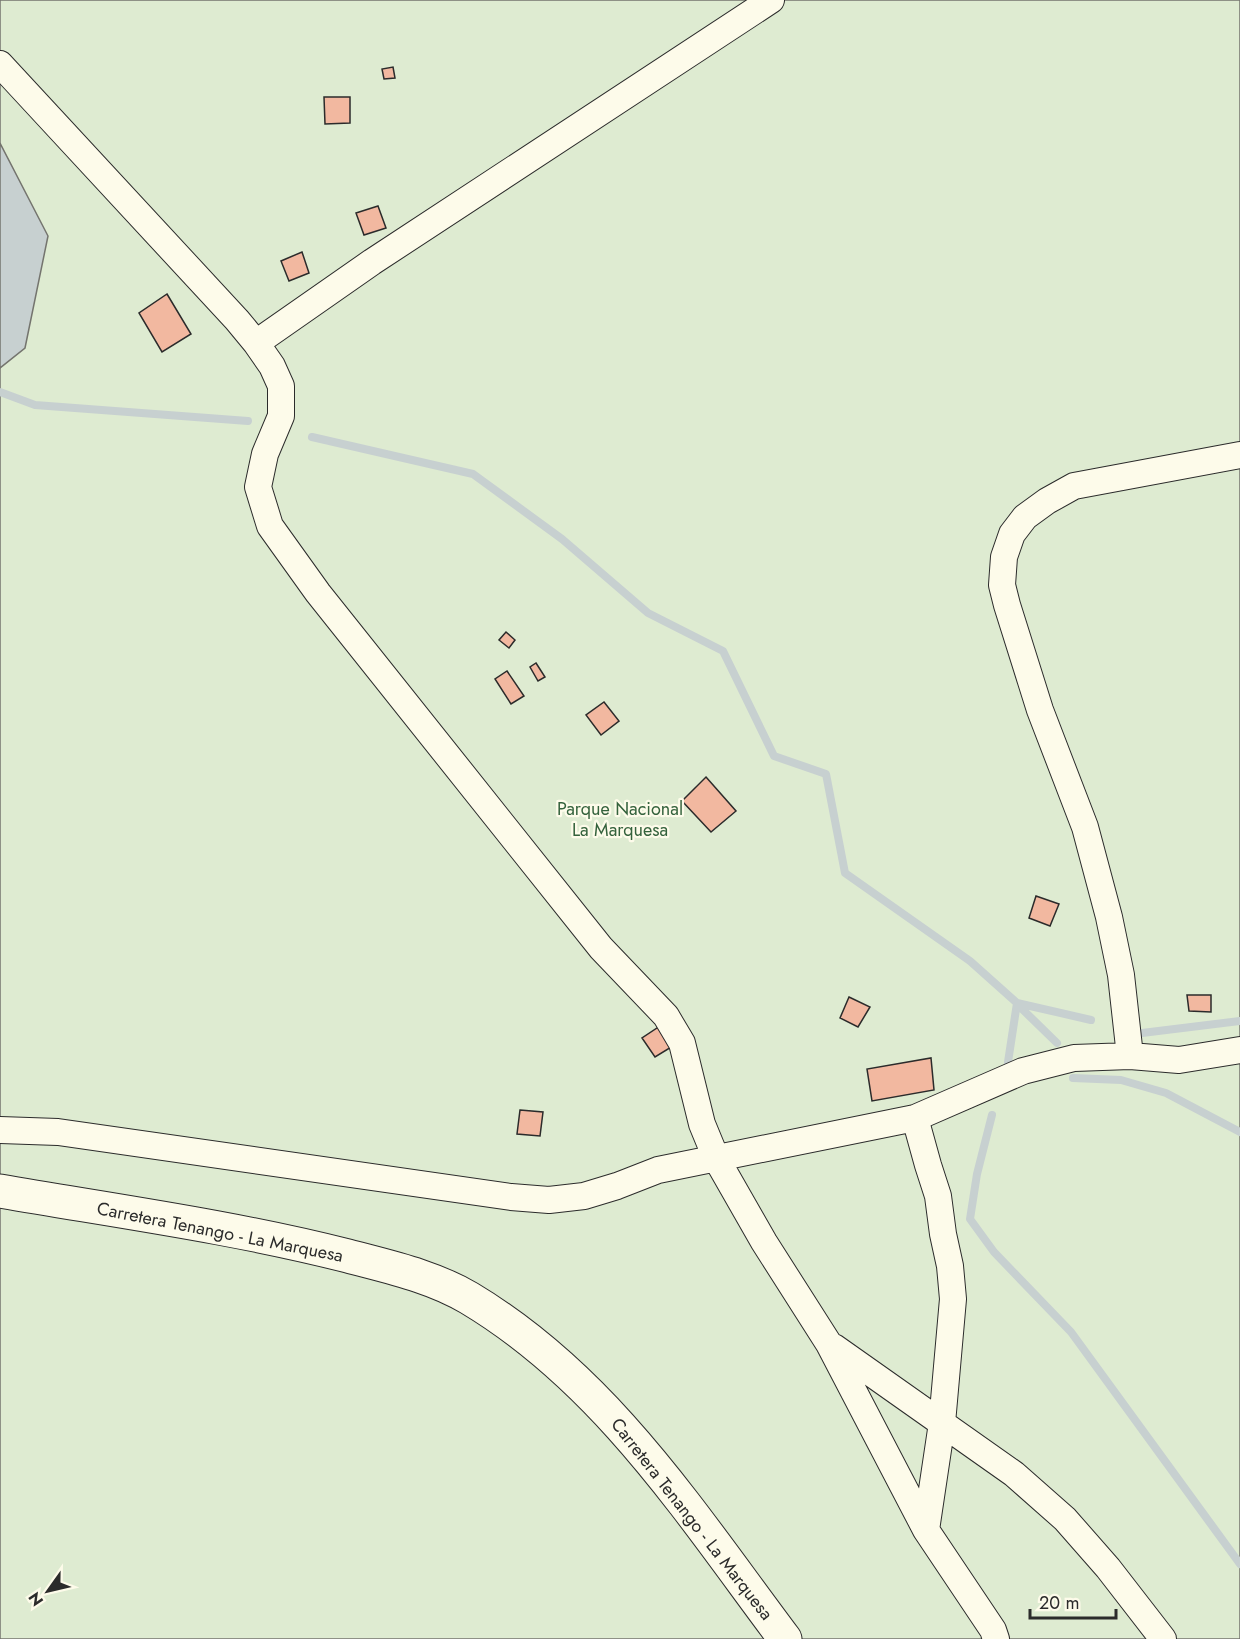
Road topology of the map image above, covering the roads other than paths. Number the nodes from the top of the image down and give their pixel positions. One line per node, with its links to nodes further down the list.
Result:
1 (771, 0): 3 (street)
2 (0, 64): 3 (street)
3 (256, 343): 9 (street)
4 (1240, 455): 6 (street)
5 (1240, 1050): 6 (street)
6 (1130, 1056): 7 (street)
7 (915, 1118): 9 (street); 12 (street)
8 (0, 1130): 9 (street)
9 (716, 1158): 11 (street)
10 (0, 1191): 14 (main road, Carretera Tenango - La Marquesa)
11 (829, 1344): 12 (street); 13 (street)
12 (942, 1423): 13 (street); 16 (street)
13 (926, 1530): 15 (street)
14 (785, 1639)
15 (996, 1639)
16 (1163, 1639)

